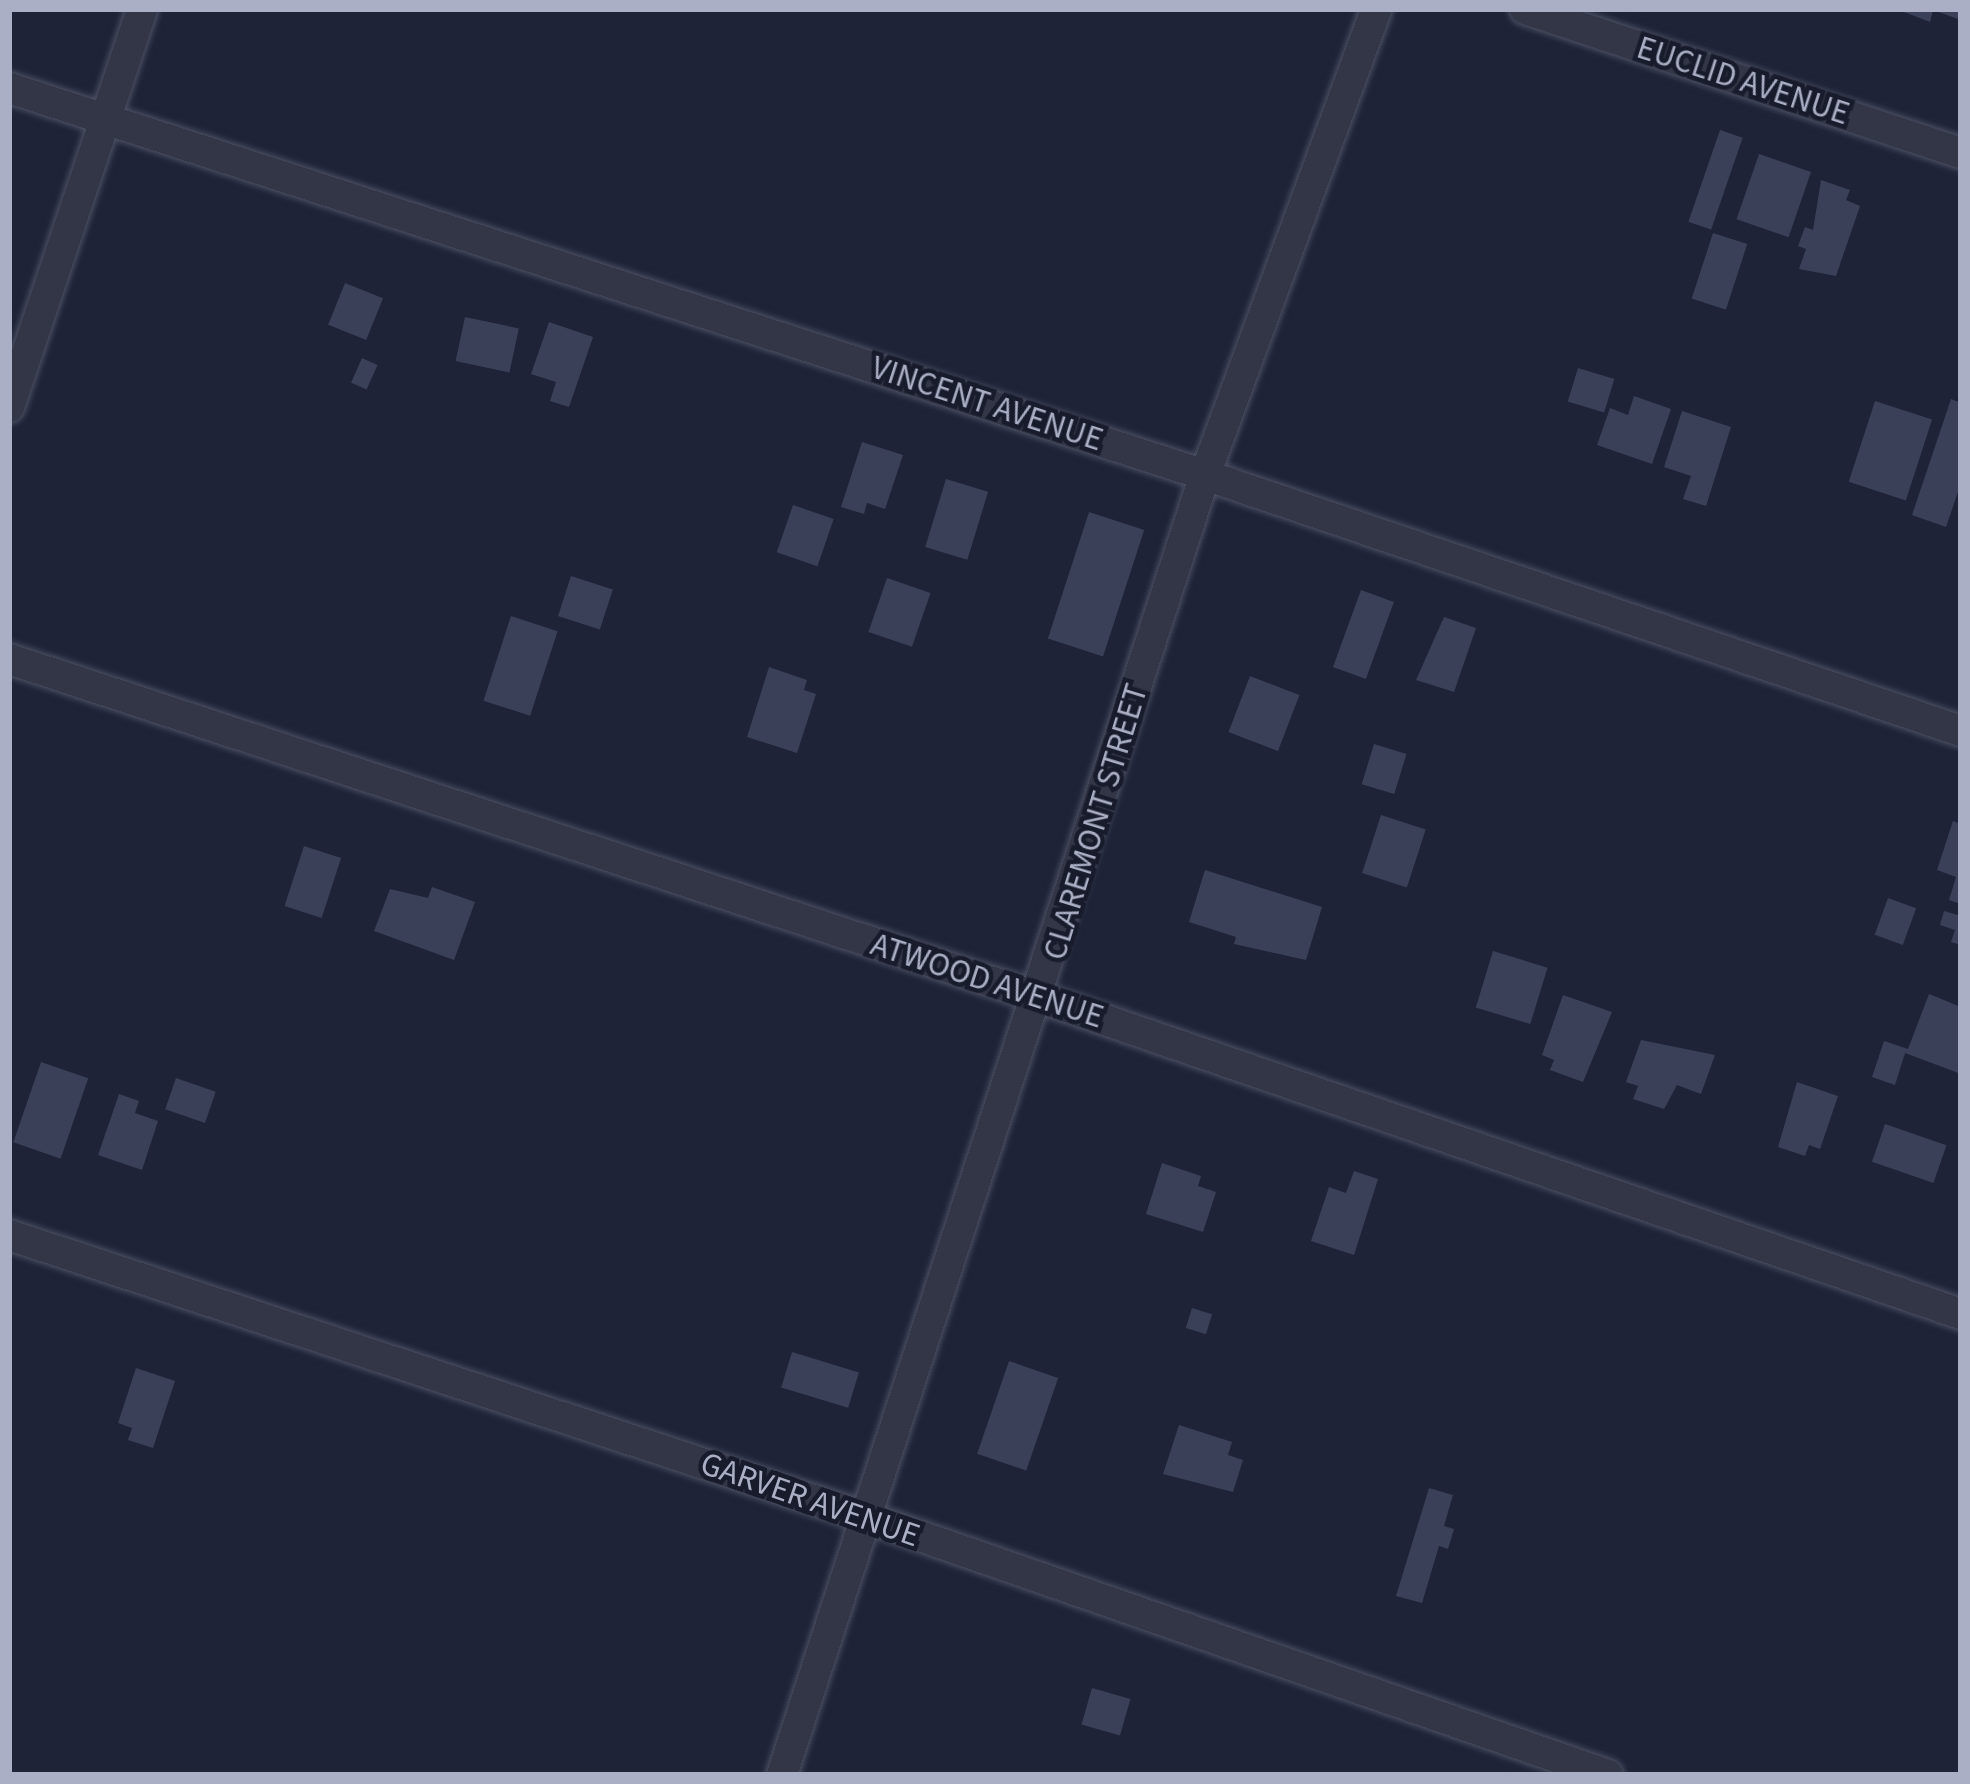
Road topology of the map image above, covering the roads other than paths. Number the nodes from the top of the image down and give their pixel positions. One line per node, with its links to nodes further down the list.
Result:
1 (142, 9): 5 (street)
2 (1376, 9): 8 (street, CLAREMONT STREET)
3 (1525, 9): 6 (street, EUCLID AVENUE)
4 (9, 88): 5 (street, VINCENT AVENUE)
5 (105, 120): 7 (street); 8 (street, VINCENT AVENUE)
6 (1961, 153)
7 (9, 407)
8 (1205, 475): 10 (street, VINCENT AVENUE); 11 (street, CLAREMONT STREET)
9 (9, 659): 11 (street, ATWOOD AVENUE)
10 (1961, 731)
11 (1040, 998): 13 (street, ATWOOD AVENUE); 14 (street, CLAREMONT STREET)
12 (9, 1235): 14 (street, GARVER AVENUE)
13 (1961, 1314)
14 (868, 1518): 15 (street, CLAREMONT STREET); 16 (street, GARVER AVENUE)
15 (782, 1775)
16 (1608, 1775)

